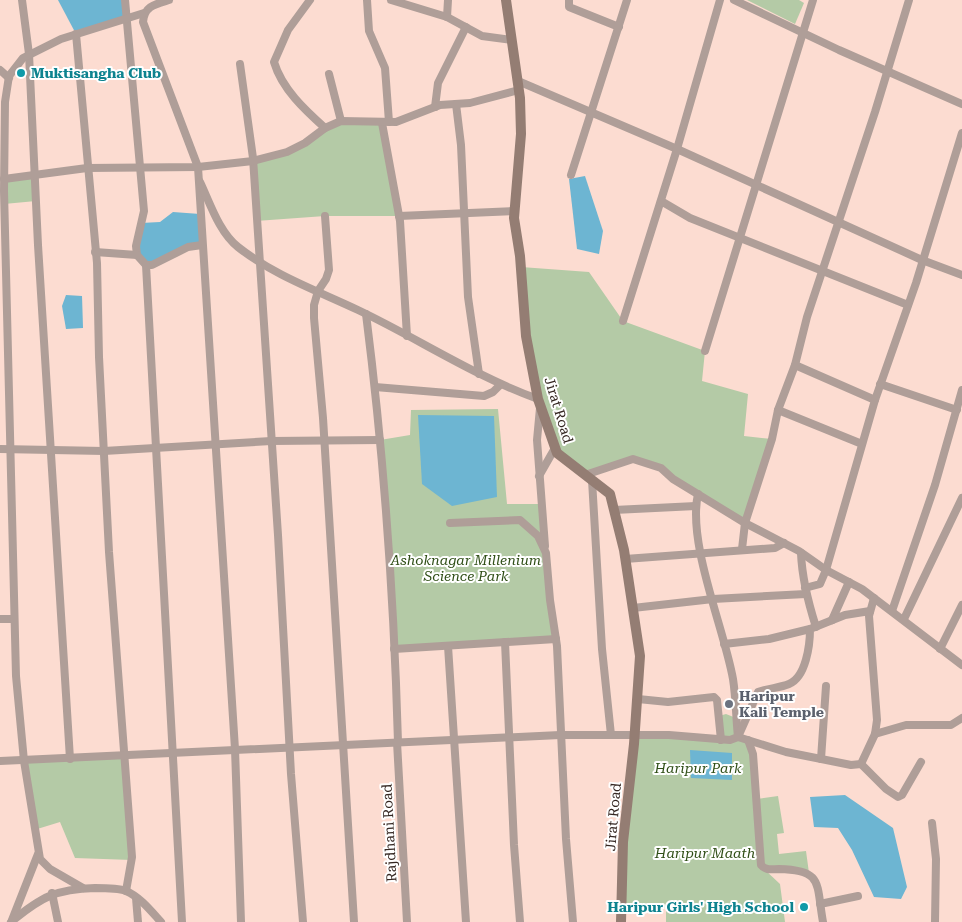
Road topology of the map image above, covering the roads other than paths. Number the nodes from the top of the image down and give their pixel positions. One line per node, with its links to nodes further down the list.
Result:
1 (22, 0): 23 (street)
2 (125, 0): 17 (street)
3 (169, 0): 15 (street)
4 (310, 0): 36 (street)
5 (366, 0): 35 (street)
6 (391, 0): 16 (street)
7 (448, 0): 16 (street)
8 (506, 0): 22 (main road, Jirat Road)
9 (569, 0): 18 (street)
10 (627, 0): 18 (street)
11 (720, 0): 38 (street)
12 (734, 0): 20 (street)
13 (813, 0): 20 (street)
14 (909, 0): 26 (street)
15 (144, 13): 17 (street); 40 (street)
16 (447, 17): 19 (street)
17 (126, 18): 21 (street); 42 (street)
18 (619, 26): 33 (street)
19 (466, 27): 22 (street); 32 (street)
20 (803, 33): 26 (street); 47 (street)
21 (76, 34): 23 (street); 41 (street)
22 (512, 40): 29 (main road, Jirat Road)
23 (29, 54): 28 (street); 44 (street)
24 (240, 64): 39 (street)
25 (0, 70): 28 (street)
26 (888, 70): 31 (street); 54 (street)
27 (329, 74): 34 (street)
28 (9, 78): 46 (street)
29 (518, 86): 30 (street); 33 (street); 50 (main road, Jirat Road)
30 (456, 104): 32 (street); 51 (street)
31 (962, 104)
32 (434, 107): 35 (street)
33 (592, 113): 38 (street); 43 (street)
34 (341, 121): 35 (street); 36 (street)
35 (386, 123): 53 (street)
36 (325, 128): 39 (street)
37 (962, 133): 60 (street)
38 (677, 149): 47 (street); 48 (street)
39 (253, 161): 40 (street); 59 (street)
40 (198, 167): 42 (street); 45 (street)
41 (87, 168): 42 (street); 44 (street); 57 (street)
42 (140, 168): 58 (street)
43 (571, 175)
44 (35, 176): 46 (street); 90 (street)
45 (198, 178): 56 (street); 59 (street)
46 (4, 179): 49 (street)
47 (756, 184): 54 (street); 55 (street)
48 (661, 201): 55 (street); 67 (street)
49 (2, 205): 88 (street)
50 (515, 210): 51 (street); 77 (main road, Jirat Road)
51 (464, 214): 53 (street); 71 (street)
52 (325, 216): 64 (street)
53 (399, 216): 68 (street)
54 (838, 224): 60 (street); 62 (street)
55 (740, 238): 62 (street); 69 (street)
56 (202, 244): 61 (street); 83 (street)
57 (96, 252): 58 (street); 89 (street)
58 (137, 255): 61 (street)
59 (258, 260): 64 (street); 81 (street)
60 (922, 260): 63 (street); 65 (street)
61 (146, 265): 85 (street)
62 (824, 270): 65 (street); 70 (street)
63 (962, 275)
64 (318, 291): 66 (street); 82 (street)
65 (908, 305): 72 (street)
66 (366, 314): 68 (street); 74 (street, Rajdhani Road)
67 (623, 321)
68 (407, 336): 71 (street)
69 (705, 351)
70 (795, 365): 76 (street); 78 (street)
71 (479, 374): 73 (street)
72 (880, 384): 76 (street); 79 (street)
73 (500, 385): 74 (street); 77 (street)
74 (375, 387): 80 (street, Rajdhani Road)
75 (962, 390): 79 (street)
76 (875, 400): 84 (street)
77 (539, 402): 86 (main road, Jirat Road); 91 (street)
78 (778, 410): 84 (street); 98 (street)
79 (957, 410): 113 (street)
80 (380, 440): 82 (street); 123 (street, Rajdhani Road)
81 (271, 441): 82 (street); 83 (street); 140 (street)
82 (324, 442): 139 (street)
83 (214, 444): 85 (street); 141 (street)
84 (862, 444): 105 (street)
85 (156, 448): 89 (street); 142 (street)
86 (555, 448): 91 (street); 92 (main road, Jirat Road)
87 (0, 449): 88 (street)
88 (11, 449): 90 (street); 114 (street)
89 (104, 451): 90 (street); 143 (street)
90 (52, 452): 144 (street)
91 (539, 476): 102 (street)
92 (588, 477): 93 (street); 96 (main road, Jirat Road); 131 (street)
93 (698, 494): 95 (street); 98 (street)
94 (962, 498): 116 (street)
95 (696, 506): 96 (street); 101 (street)
96 (614, 510): 104 (main road, Jirat Road)
97 (450, 523): 102 (street)
98 (745, 523): 99 (street); 100 (street)
99 (784, 544): 100 (street); 103 (street)
100 (742, 550): 101 (street)
101 (701, 552): 104 (street); 109 (street)
102 (546, 553): 119 (street)
103 (801, 553): 105 (street); 107 (street)
104 (625, 559): 111 (main road, Jirat Road)
105 (826, 570): 106 (street); 107 (street)
106 (849, 582): 108 (street); 117 (street)
107 (805, 591): 109 (street); 118 (street)
108 (874, 598): 112 (street); 113 (street)
109 (713, 599): 111 (street); 121 (street)
110 (962, 606): 124 (street)
111 (634, 608): 127 (main road, Jirat Road)
112 (870, 611): 117 (street); 129 (street)
113 (892, 611): 116 (street)
114 (14, 618): 115 (street); 147 (street)
115 (0, 619)
116 (904, 619): 124 (street)
117 (832, 620): 118 (street)
118 (813, 628): 121 (street); 133 (street)
119 (556, 640): 120 (street); 130 (street)
120 (505, 642): 122 (street); 134 (street)
121 (724, 644): 133 (street)
122 (448, 646): 123 (street); 135 (street)
123 (394, 649): 138 (street, Rajdhani Road)
124 (940, 649): 125 (street)
125 (962, 665)
126 (826, 686): 145 (street)
127 (638, 699): 132 (main road, Jirat Road); 136 (street)
128 (962, 718): 129 (street)
129 (875, 734): 149 (street)
130 (560, 735): 131 (street); 134 (street); 169 (street)
131 (611, 735): 132 (street)
132 (635, 735): 136 (street); 170 (main road, Jirat Road)
133 (738, 737): 136 (street); 137 (street)
134 (509, 738): 135 (street); 168 (street)
135 (455, 740): 138 (street); 167 (street)
136 (721, 740)
137 (748, 740): 145 (street); 157 (street)
138 (397, 742): 139 (street); 166 (street, Rajdhani Road)
139 (343, 744): 140 (street); 165 (street)
140 (289, 747): 141 (street); 164 (street)
141 (235, 750): 142 (street); 163 (street)
142 (173, 754): 143 (street); 162 (street)
143 (125, 757): 144 (street); 153 (street)
144 (70, 759): 147 (street)
145 (821, 759): 149 (street)
146 (0, 761): 147 (street)
147 (24, 761): 151 (street)
148 (921, 762): 149 (street)
149 (861, 764)
150 (932, 823): 172 (street)
151 (38, 854): 152 (street); 158 (street)
152 (83, 888): 153 (street); 154 (street)
153 (126, 891): 156 (street)
154 (52, 893): 158 (street); 159 (street)
155 (858, 896): 157 (street)
156 (136, 898): 160 (street); 161 (street)
157 (820, 904): 171 (street)
158 (11, 922)
159 (58, 922)
160 (138, 922)
161 (162, 922)
162 (182, 922)
163 (241, 922)
164 (303, 922)
165 (354, 922)
166 (407, 922)
167 (466, 922)
168 (520, 922)
169 (574, 922)
170 (621, 922)
171 (823, 922)
172 (935, 922)

